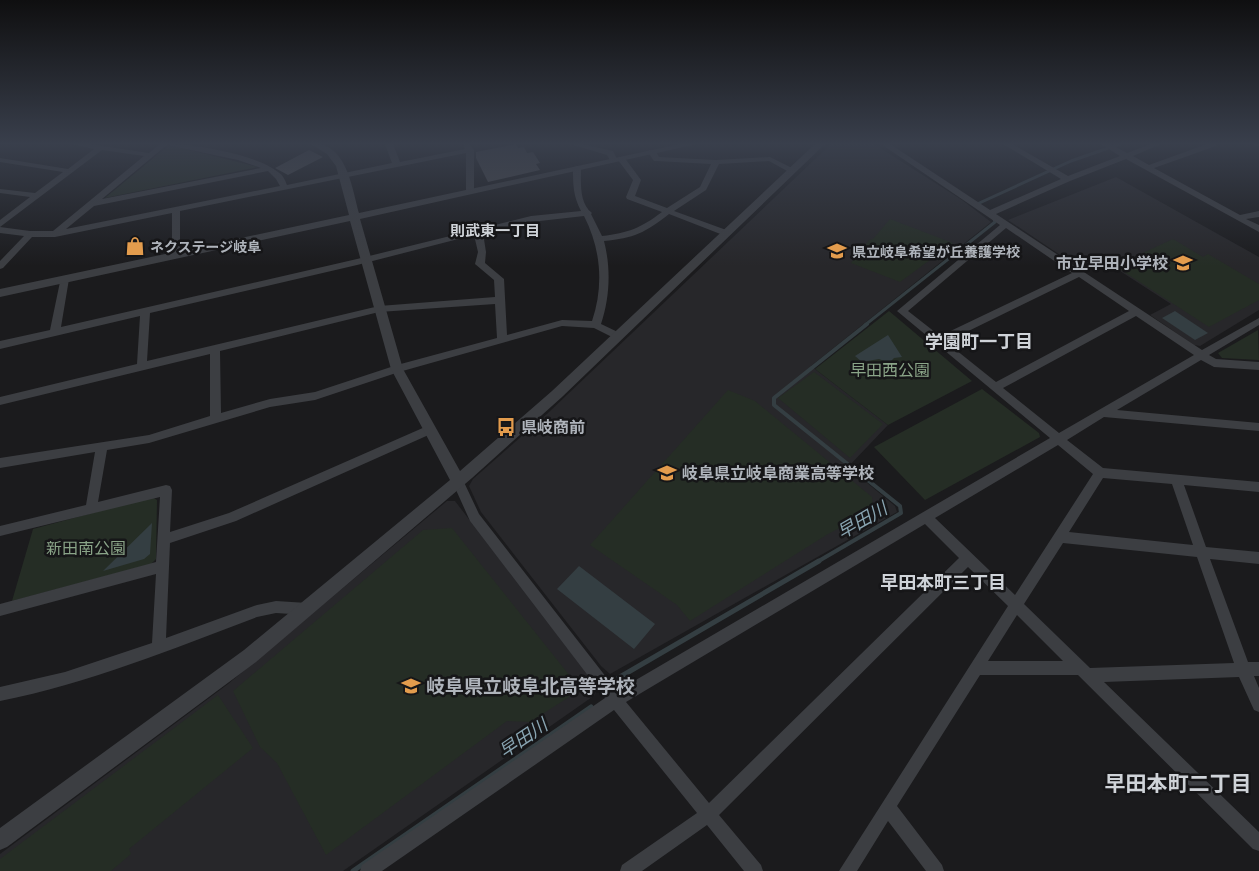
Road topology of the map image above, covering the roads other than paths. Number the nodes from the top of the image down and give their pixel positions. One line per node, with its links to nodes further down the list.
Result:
1 (52, 185): 19 (street)
2 (114, 185): 20 (street)
3 (189, 185): 20 (street)
4 (283, 185): 16 (street)
5 (301, 185): 16 (street)
6 (346, 185): 26 (street)
7 (470, 185): 18 (street)
8 (503, 185): 18 (street)
9 (578, 185): 24 (street)
10 (635, 185): 22 (street)
11 (705, 185): 22 (street)
12 (777, 185): 33 (street)
13 (947, 185): 23 (street)
14 (1054, 185): 23 (street)
15 (1182, 185): 27 (street)
16 (284, 188): 21 (street)
17 (0, 191): 19 (street)
18 (470, 192): 26 (street)
19 (36, 196): 28 (street)
20 (91, 204): 35 (street)
21 (176, 210): 35 (street); 37 (street)
22 (668, 211): 33 (street); 36 (street)
23 (990, 213): 29 (street)
24 (588, 214): 32 (street); 36 (street)
25 (1259, 214): 27 (street)
26 (354, 216): 37 (street); 38 (street)
27 (1241, 217): 30 (street)
28 (0, 224)
29 (1006, 224): 40 (street); 52 (street)
30 (1259, 229)
31 (0, 230): 34 (street)
32 (478, 231): 38 (street); 43 (street)
33 (726, 233): 50 (street)
34 (30, 234): 35 (street); 39 (street)
35 (55, 234)
36 (598, 239): 48 (street)
37 (176, 255): 41 (street)
38 (366, 260): 44 (street); 46 (street)
39 (0, 266)
40 (1080, 273): 45 (street); 52 (street)
41 (64, 279): 42 (street); 49 (street)
42 (0, 293)
43 (500, 300): 44 (street); 51 (street)
44 (379, 309): 54 (street); 58 (street)
45 (1137, 311): 55 (street); 59 (street)
46 (145, 312): 49 (street); 56 (street)
47 (1259, 321): 55 (street)
48 (596, 325): 50 (street); 51 (street)
49 (55, 332): 53 (street)
50 (618, 336): 70 (street)
51 (502, 340): 58 (street)
52 (938, 340): 59 (street)
53 (0, 345)
54 (215, 348): 56 (street); 62 (street)
55 (1202, 355): 57 (street); 61 (street)
56 (142, 366): 60 (street)
57 (1258, 367)
58 (397, 369): 62 (street); 64 (street)
59 (995, 387): 65 (street)
60 (0, 401)
61 (1102, 413): 63 (street); 65 (street)
62 (216, 419): 66 (street)
63 (1259, 427)
64 (429, 430): 70 (street); 76 (street)
65 (1058, 439): 68 (street); 73 (street)
66 (102, 447): 67 (street); 72 (street)
67 (0, 464)
68 (1100, 473): 69 (street); 75 (street)
69 (1176, 480): 71 (street); 77 (street)
70 (458, 481): 82 (street); 89 (street)
71 (1259, 487)
72 (91, 508): 74 (street); 76 (street)
73 (926, 517): 78 (street); 89 (street)
74 (0, 531)
75 (1060, 537): 77 (street); 81 (street)
76 (163, 540): 80 (street)
77 (1202, 552): 79 (street); 86 (street)
78 (968, 558): 81 (street); 93 (street)
79 (1259, 558)
80 (162, 566): 83 (street); 84 (street)
81 (1016, 606): 85 (street); 88 (street)
82 (307, 609): 84 (street); 94 (street)
83 (0, 610)
84 (160, 646): 90 (street)
85 (977, 668): 88 (street); 92 (street)
86 (1243, 669): 87 (street); 88 (street); 91 (street)
87 (1259, 669)
88 (1083, 672): 95 (street)
89 (610, 693): 93 (street); 96 (street)
90 (0, 694)
91 (1259, 705)
92 (888, 807): 99 (street); 100 (street)
93 (708, 815): 97 (street); 98 (street)
94 (0, 840)
95 (1259, 843)
96 (368, 871)
97 (628, 871)
98 (755, 871)
99 (847, 871)
100 (936, 871)

